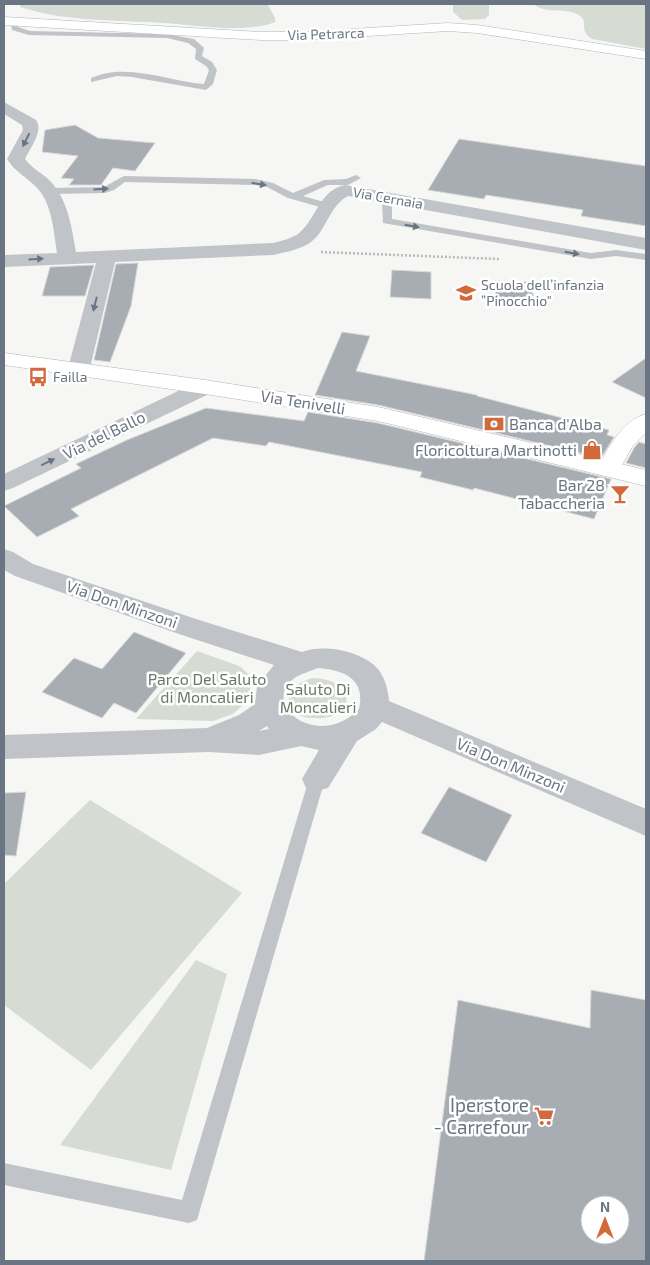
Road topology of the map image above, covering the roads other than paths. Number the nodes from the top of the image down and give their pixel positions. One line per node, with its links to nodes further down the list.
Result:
1 (8, 21): 2 (street, Via Petrarca); 3 (lane)
2 (646, 55)
3 (94, 80)
4 (4, 107): 6 (street, one-way to 6)
5 (356, 178): 7 (lane)
6 (50, 191): 7 (lane, one-way to 7); 13 (street)
7 (295, 196): 9 (lane)
8 (387, 198): 9 (street, Via Cernaia); 10 (street, Via Cernaia); 12 (lane, one-way to 12)
9 (327, 206): 11 (street, Via Cernaia)
10 (646, 244)
11 (107, 256): 13 (street, Via Cernaia); 16 (street, one-way to 16)
12 (646, 257)
13 (68, 258): 14 (street, Via Cernaia, one-way to 13)
14 (4, 261)
15 (4, 359): 16 (street, Via Tenivelli)
16 (79, 368): 17 (street, Via Tenivelli)
17 (205, 387): 19 (street, Via Tenivelli); 21 (street, Via del Ballo, one-way to 17)
18 (646, 421): 19 (street)
19 (604, 468): 20 (street, Via Tenivelli)
20 (646, 478)
21 (4, 483)
22 (4, 558): 23 (street, Via Don Minzoni)
23 (242, 644): 24 (street, Via Don Minzoni); 25 (street)
24 (299, 662): 25 (street); 26 (street)
25 (272, 696): 27 (street); 29 (street)
26 (375, 707): 28 (street); 32 (street, Via Don Minzoni)
27 (302, 736): 28 (street); 29 (street); 31 (street)
28 (345, 736): 31 (street)
29 (208, 740): 30 (street)
30 (4, 747)
31 (317, 779): 33 (lane)
32 (646, 822)
33 (4, 1174)

